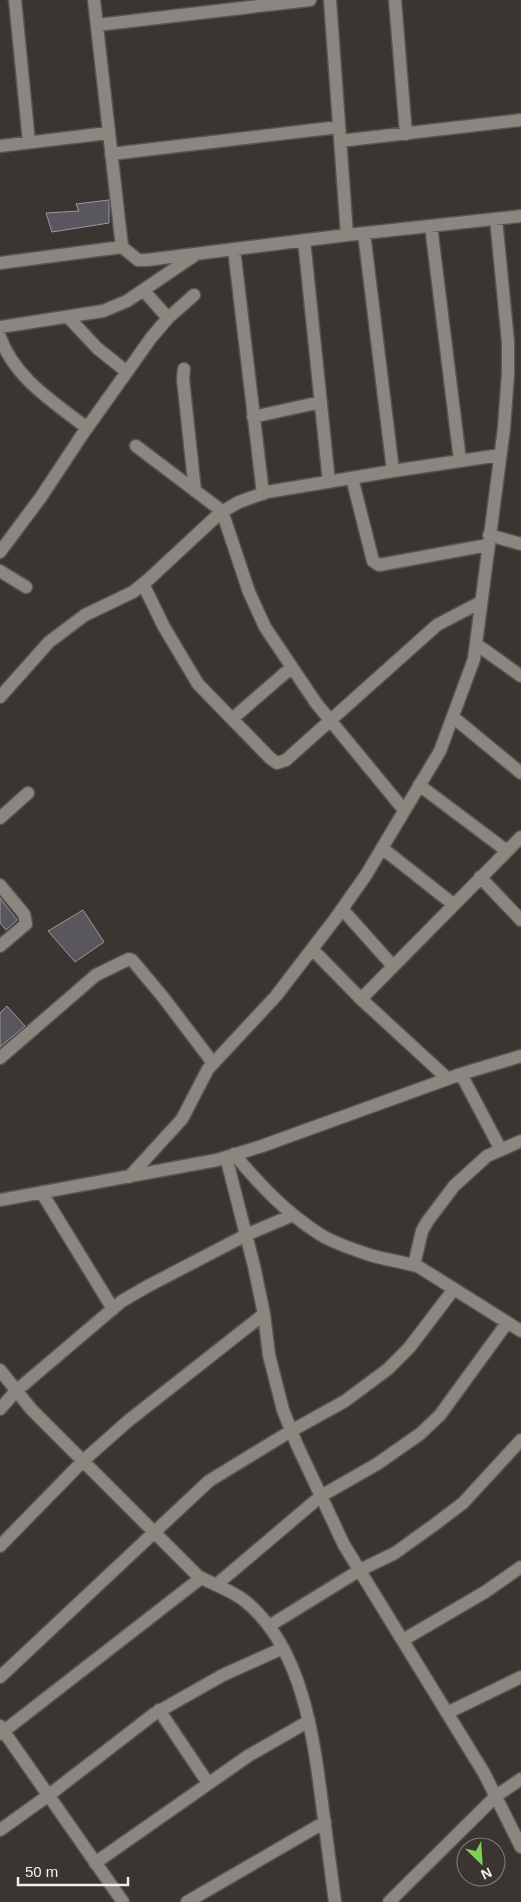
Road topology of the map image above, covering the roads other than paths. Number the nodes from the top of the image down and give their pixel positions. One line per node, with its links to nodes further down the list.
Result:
1 (15, 0): 12 (street)
2 (94, 0): 6 (street)
3 (310, 0): 6 (street)
4 (330, 0): 8 (street)
5 (395, 0): 10 (street)
6 (97, 25): 9 (street)
7 (521, 120): 10 (street)
8 (339, 127): 11 (street); 14 (street)
9 (108, 133): 12 (street); 14 (street)
10 (406, 134): 11 (street)
11 (340, 141): 19 (street)
12 (29, 142): 13 (street)
13 (0, 146)
14 (111, 154): 21 (street)
15 (521, 216): 16 (street)
16 (496, 219): 17 (street); 37 (street)
17 (431, 226): 18 (street); 38 (street)
18 (364, 233): 19 (street); 39 (street)
19 (347, 235): 20 (street)
20 (304, 240): 22 (street); 33 (street)
21 (122, 247): 23 (street); 24 (street)
22 (234, 249): 23 (street); 34 (street)
23 (197, 253): 25 (street)
24 (0, 263)
25 (144, 291): 27 (street); 28 (street)
26 (194, 295): 28 (street)
27 (68, 317): 29 (street); 32 (street)
28 (168, 318): 32 (street)
29 (0, 327)
30 (0, 337): 35 (street)
31 (184, 369): 42 (street)
32 (127, 372): 35 (street)
33 (321, 402): 34 (street); 41 (street)
34 (254, 417): 43 (street)
35 (87, 428): 47 (street)
36 (136, 446): 42 (street)
37 (500, 455): 38 (street); 45 (street)
38 (460, 460): 39 (street)
39 (393, 470): 40 (street)
40 (352, 478): 41 (street); 45 (street)
41 (329, 482): 43 (street)
42 (195, 491): 44 (street)
43 (263, 494): 44 (street)
44 (222, 511): 49 (street); 53 (street)
45 (488, 540): 46 (street); 51 (street)
46 (521, 544)
47 (0, 552)
48 (0, 572): 50 (street)
49 (143, 584): 55 (street); 58 (street)
50 (26, 587)
51 (481, 602): 52 (street); 59 (street)
52 (476, 644): 54 (street); 57 (street)
53 (292, 667): 58 (street); 59 (street)
54 (521, 676)
55 (5, 683): 56 (street)
56 (0, 697)
57 (453, 716): 60 (street); 61 (street)
58 (232, 719): 59 (street)
59 (330, 720): 63 (street)
60 (521, 773)
61 (419, 785): 63 (street); 67 (street)
62 (28, 793): 64 (street)
63 (404, 810): 66 (street)
64 (0, 818)
65 (521, 837): 67 (street)
66 (382, 848): 70 (street); 71 (street)
67 (507, 851): 68 (street)
68 (480, 878): 70 (street); 72 (street)
69 (0, 885): 73 (street)
70 (453, 904): 75 (street)
71 (342, 909): 74 (street); 75 (street)
72 (521, 920)
73 (0, 946)
74 (312, 949): 76 (street); 79 (street)
75 (393, 966): 76 (street)
76 (361, 999): 81 (street)
77 (521, 1056): 80 (street)
78 (0, 1058): 79 (street)
79 (213, 1063): 85 (street)
80 (461, 1074): 81 (street); 83 (street)
81 (448, 1079): 84 (street)
82 (521, 1141): 83 (street)
83 (501, 1150): 90 (street)
84 (230, 1156): 85 (street); 88 (street); 89 (street)
85 (129, 1176): 86 (street)
86 (42, 1193): 87 (street); 92 (street)
87 (0, 1200)
88 (293, 1215): 89 (street); 90 (street)
89 (246, 1235): 92 (street); 93 (street)
90 (414, 1265): 91 (street)
91 (454, 1289): 94 (street); 99 (street)
92 (113, 1309): 97 (street)
93 (264, 1314): 99 (street); 101 (street)
94 (507, 1323): 95 (street); 102 (street)
95 (521, 1331)
96 (0, 1370): 97 (street)
97 (16, 1391): 98 (street); 101 (street)
98 (0, 1409)
99 (291, 1431): 102 (street); 103 (street)
100 (521, 1440): 106 (street)
101 (83, 1461): 103 (street); 104 (street)
102 (321, 1496): 106 (street); 108 (street)
103 (154, 1532): 107 (street); 112 (street)
104 (0, 1546)
105 (521, 1567): 110 (street)
106 (360, 1570): 109 (street); 110 (street)
107 (201, 1578): 108 (street); 117 (street)
108 (216, 1585): 109 (street)
109 (269, 1626): 111 (street)
110 (403, 1640): 115 (street)
111 (283, 1648): 114 (street); 116 (street)
112 (0, 1677)
113 (521, 1677): 115 (street)
114 (159, 1710): 119 (street); 120 (street)
115 (448, 1713): 121 (street)
116 (309, 1721): 119 (street); 122 (street)
117 (1, 1730): 120 (street)
118 (521, 1779): 121 (street)
119 (208, 1783): 125 (street)
120 (49, 1795): 123 (street); 125 (street)
121 (496, 1796): 124 (street); 129 (street)
122 (325, 1822): 127 (street); 128 (street)
123 (0, 1830)
124 (521, 1847)
125 (95, 1863): 126 (street)
126 (123, 1902)
127 (188, 1902)
128 (336, 1902)
129 (389, 1902)

